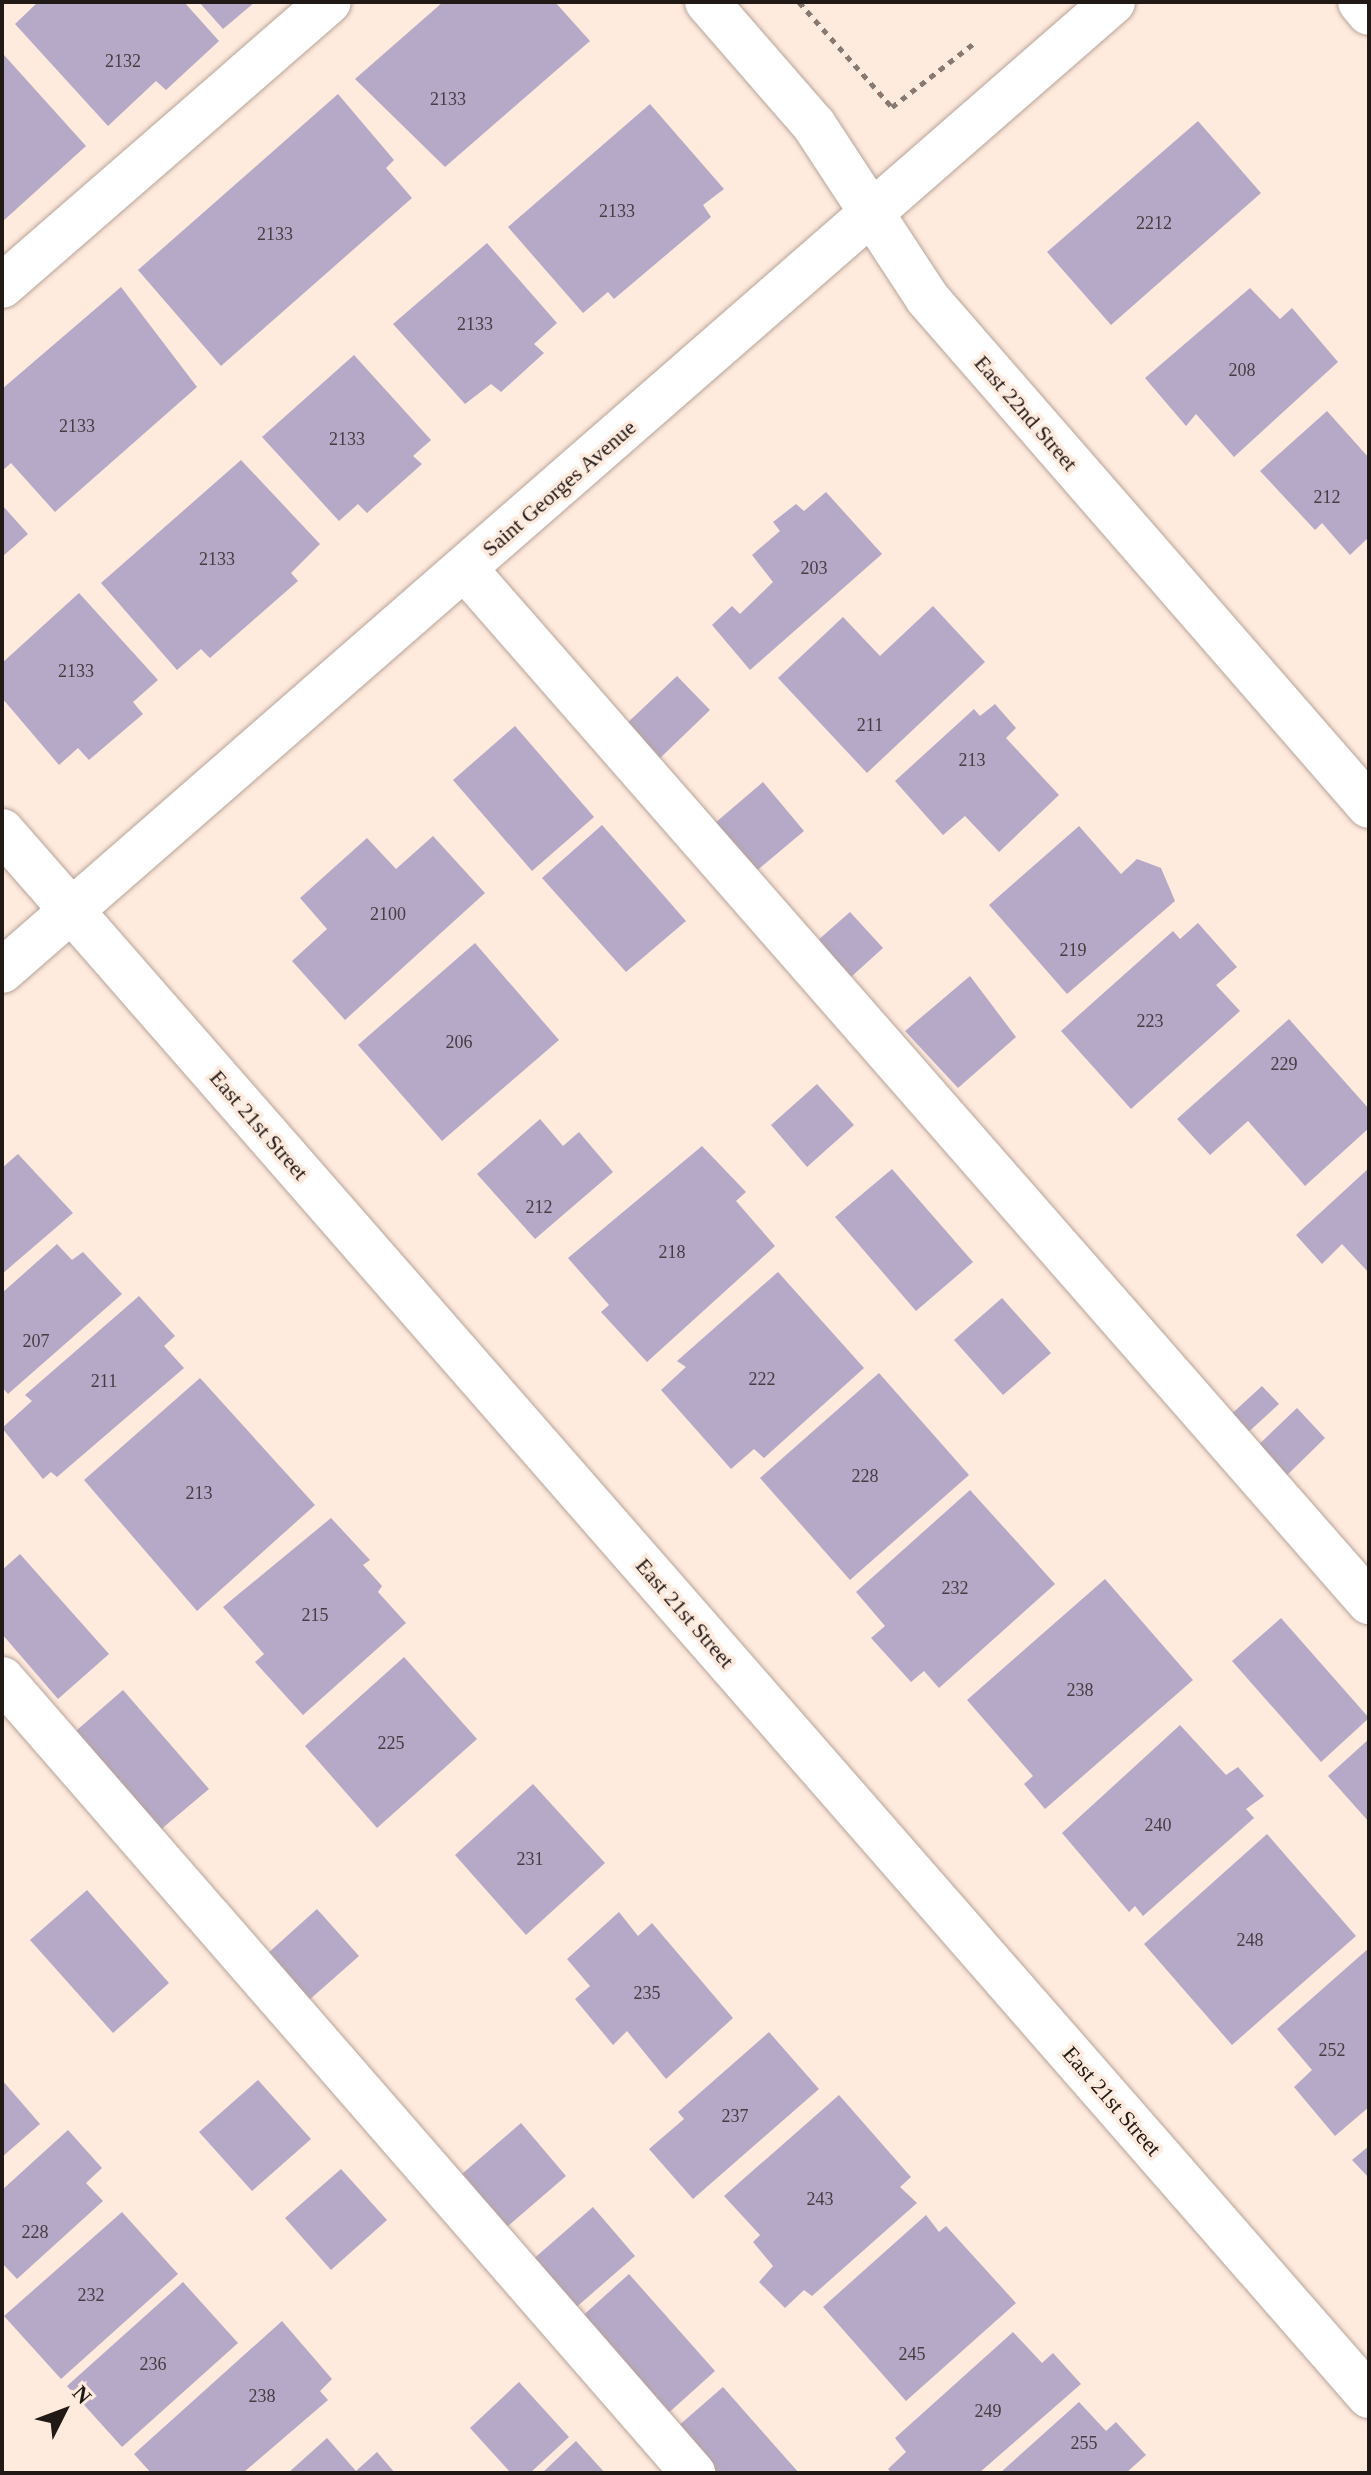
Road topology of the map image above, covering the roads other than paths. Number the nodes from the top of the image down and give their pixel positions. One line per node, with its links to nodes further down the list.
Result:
1 (329, 2): 7 (street)
2 (707, 2): 6 (street, East 22nd Street)
3 (1113, 2): 6 (street, Saint Georges Avenue)
4 (1360, 2): 5 (street)
5 (1369, 13)
6 (870, 215): 8 (street, Saint Georges Avenue); 9 (street, East 22nd Street)
7 (2, 286)
8 (465, 569): 11 (street, Saint Georges Avenue); 13 (street)
9 (1369, 806)
10 (2, 831): 11 (street, East 21st Street)
11 (71, 911): 12 (street, Saint Georges Avenue); 15 (street, East 21st Street)
12 (2, 971)
13 (1369, 1602)
14 (2, 1679): 16 (street)
15 (1369, 2396)
16 (693, 2473)

